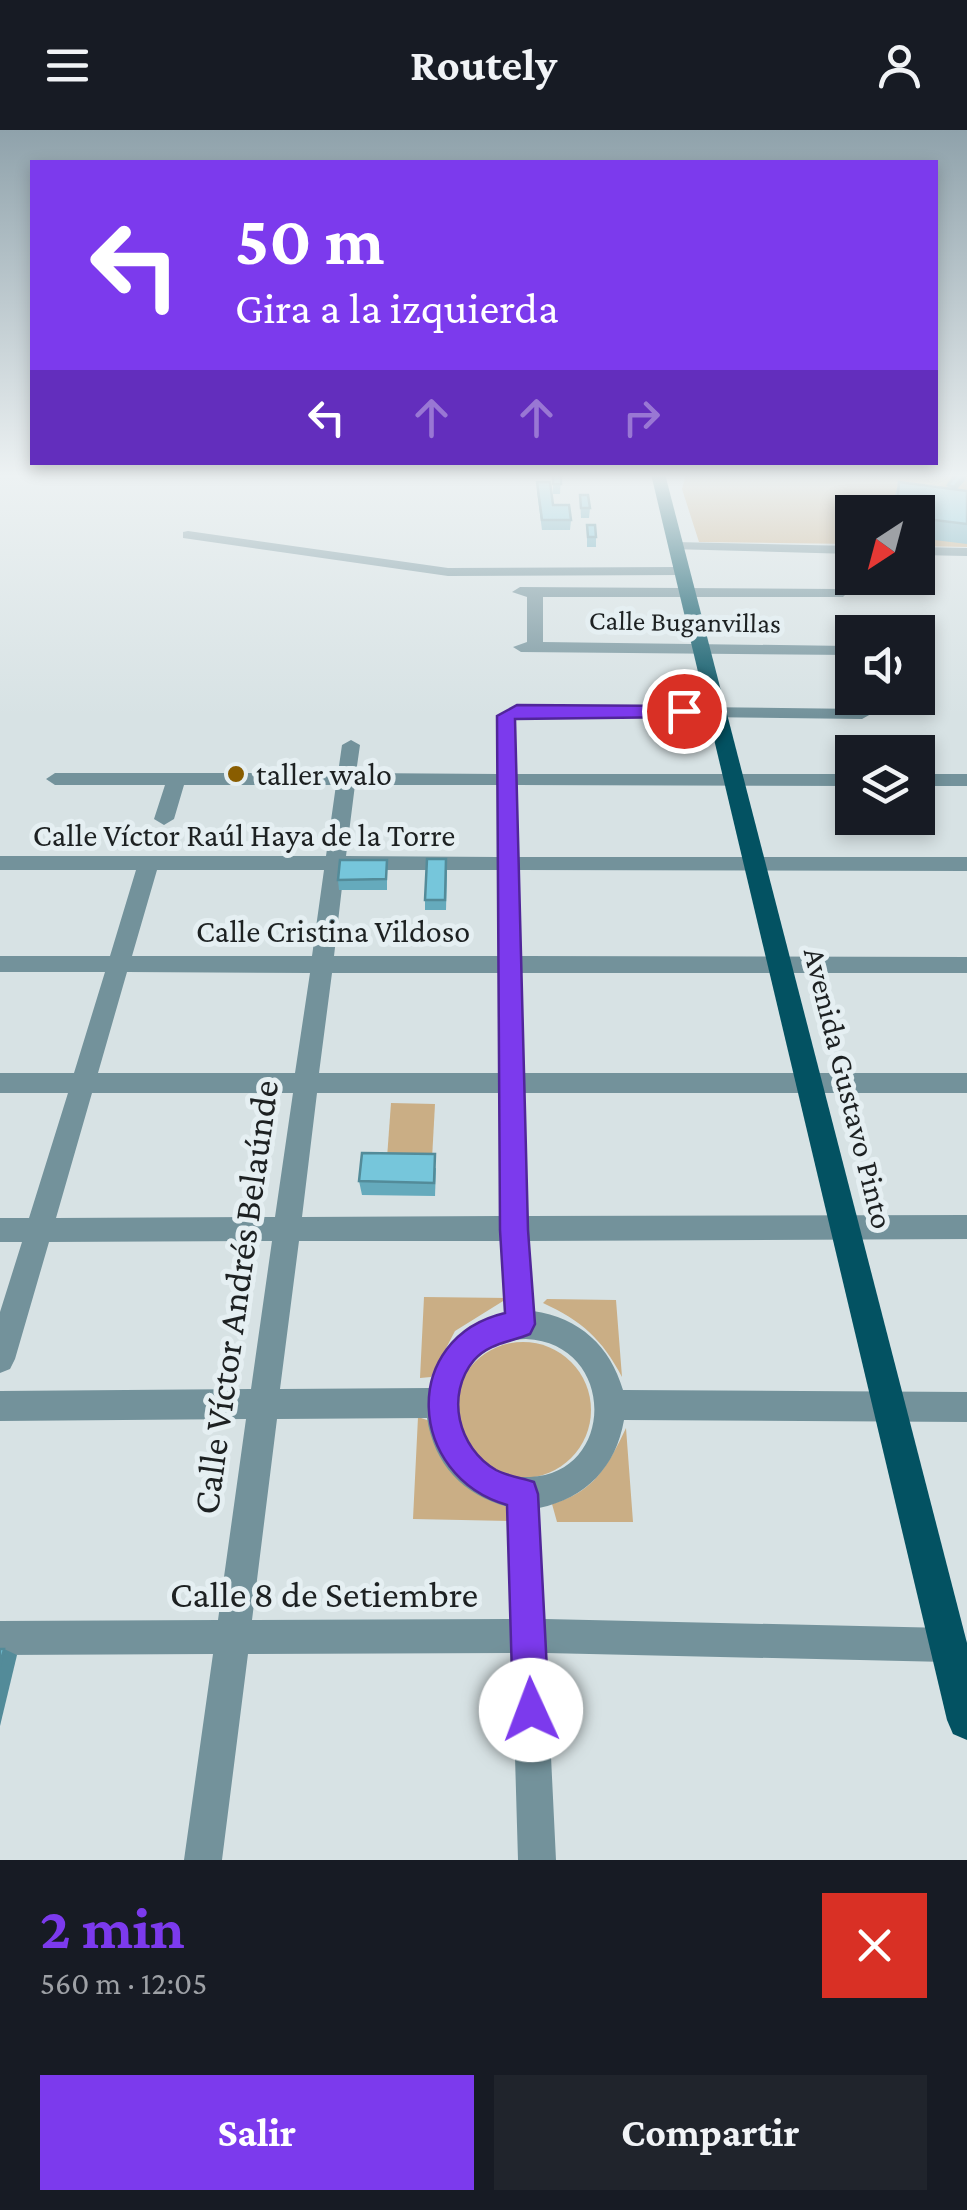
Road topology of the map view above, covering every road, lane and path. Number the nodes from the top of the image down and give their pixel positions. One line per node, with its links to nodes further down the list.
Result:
1 (323, 555): 3 (street)
2 (677, 555): 3 (main road, Avenida Gustavo Pinto)
3 (681, 570): 4 (main road, Avenida Gustavo Pinto)
4 (687, 593): 5 (street); 6 (main road, Avenida Gustavo Pinto); 6 (street, Calle Buganvillas)
5 (835, 594)
6 (703, 648): 7 (street, Calle Buganvillas); 8 (main road, Avenida Gustavo Pinto)
7 (835, 651)
8 (718, 712): 9 (street); 14 (street); 18 (main road, Avenida Gustavo Pinto)
9 (835, 714)
10 (351, 745): 13 (street, Calle Víctor Andrés Belaúnde)
11 (55, 779): 12 (street)
12 (176, 779): 13 (street); 19 (street)
13 (347, 779): 14 (street); 21 (street, Calle Víctor Andrés Belaúnde)
14 (510, 780): 18 (street); 25 (street)
15 (835, 780): 18 (street)
16 (935, 780): 17 (street)
17 (967, 780)
18 (734, 781): 24 (main road, Avenida Gustavo Pinto)
19 (164, 818)
20 (0, 863): 23 (street, Calle Víctor Raúl Haya de la Torre)
21 (336, 864): 23 (street, Calle Víctor Raúl Haya de la Torre); 25 (street, Calle Víctor Raúl Haya de la Torre); 30 (street, Calle Víctor Andrés Belaúnde)
22 (967, 864): 24 (street, Calle Víctor Raúl Haya de la Torre)
23 (148, 865): 28 (street)
24 (754, 865): 25 (street, Calle Víctor Raúl Haya de la Torre); 29 (main road, Avenida Gustavo Pinto)
25 (508, 866): 26 (street)
26 (510, 963): 29 (street, Calle Cristina Vildoso); 30 (street, Calle Cristina Vildoso); 32 (street)
27 (0, 964): 28 (street, Calle Cristina Vildoso)
28 (118, 964): 30 (street, Calle Cristina Vildoso); 37 (street)
29 (779, 964): 31 (street, Calle Cristina Vildoso); 33 (main road, Avenida Gustavo Pinto)
30 (322, 965): 35 (street, Calle Víctor Andrés Belaúnde)
31 (967, 965)
32 (514, 1082): 33 (street); 35 (street); 43 (street)
33 (808, 1082): 36 (street); 38 (main road, Avenida Gustavo Pinto)
34 (0, 1083): 37 (street)
35 (307, 1083): 37 (street); 40 (street, Calle Víctor Andrés Belaúnde)
36 (967, 1083)
37 (84, 1084): 42 (street)
38 (844, 1226): 39 (street); 43 (street); 50 (main road, Avenida Gustavo Pinto)
39 (967, 1226)
40 (287, 1229): 42 (street); 43 (street); 47 (street, Calle Víctor Andrés Belaúnde)
41 (0, 1230): 42 (street)
42 (37, 1230): 45 (street)
43 (514, 1230): 44 (street)
44 (520, 1324): 46 (street); 49 (street)
45 (0, 1359)
46 (442, 1403): 47 (street); 52 (street)
47 (264, 1404): 48 (street); 53 (street, Calle Víctor Andrés Belaúnde)
48 (0, 1406)
49 (610, 1406): 50 (street); 52 (street)
50 (890, 1406): 51 (street); 56 (main road, Avenida Gustavo Pinto)
51 (967, 1407)
52 (522, 1494): 54 (street)
53 (232, 1636): 54 (street, Calle 8 de Setiembre); 55 (street, Calle 8 de Setiembre); 58 (street, Calle Víctor Andrés Belaúnde)
54 (528, 1636): 56 (street, Calle 8 de Setiembre); 59 (street)
55 (0, 1638)
56 (947, 1645): 57 (main road, Avenida Gustavo Pinto)
57 (967, 1720)
58 (203, 1860)
59 (536, 1860)

